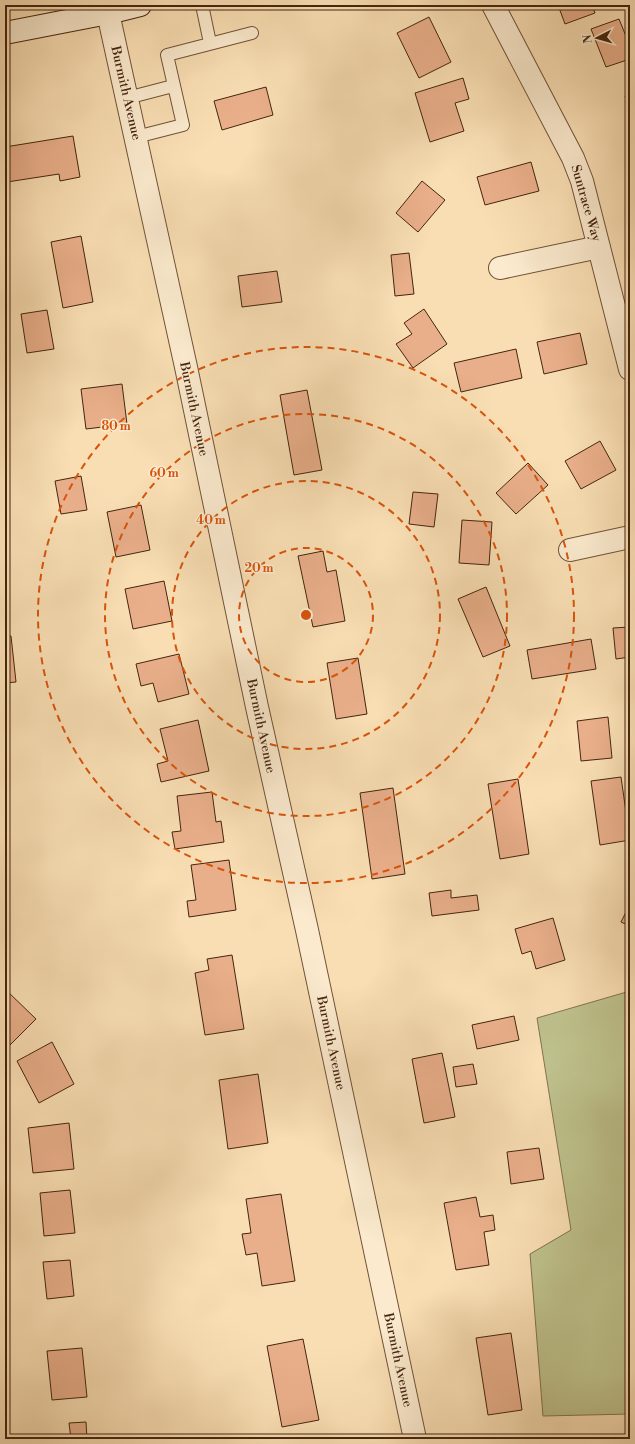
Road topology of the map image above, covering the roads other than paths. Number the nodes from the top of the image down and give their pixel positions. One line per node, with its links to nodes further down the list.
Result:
1 (140, 5): 4 (street)
2 (202, 5): 7 (lane)
3 (493, 5): 11 (street, Suntrace Way)
4 (108, 13): 5 (street); 9 (street, Burmith Avenue)
5 (5, 33)
6 (252, 33): 7 (lane)
7 (210, 43): 8 (lane)
8 (173, 86): 9 (lane); 10 (lane)
9 (127, 98): 10 (street, Burmith Avenue)
10 (136, 137): 16 (street, Burmith Avenue)
11 (599, 247): 12 (street); 13 (street, Suntrace Way)
12 (500, 268)
13 (630, 369)
14 (630, 537): 15 (street)
15 (570, 550)
16 (415, 1439)

